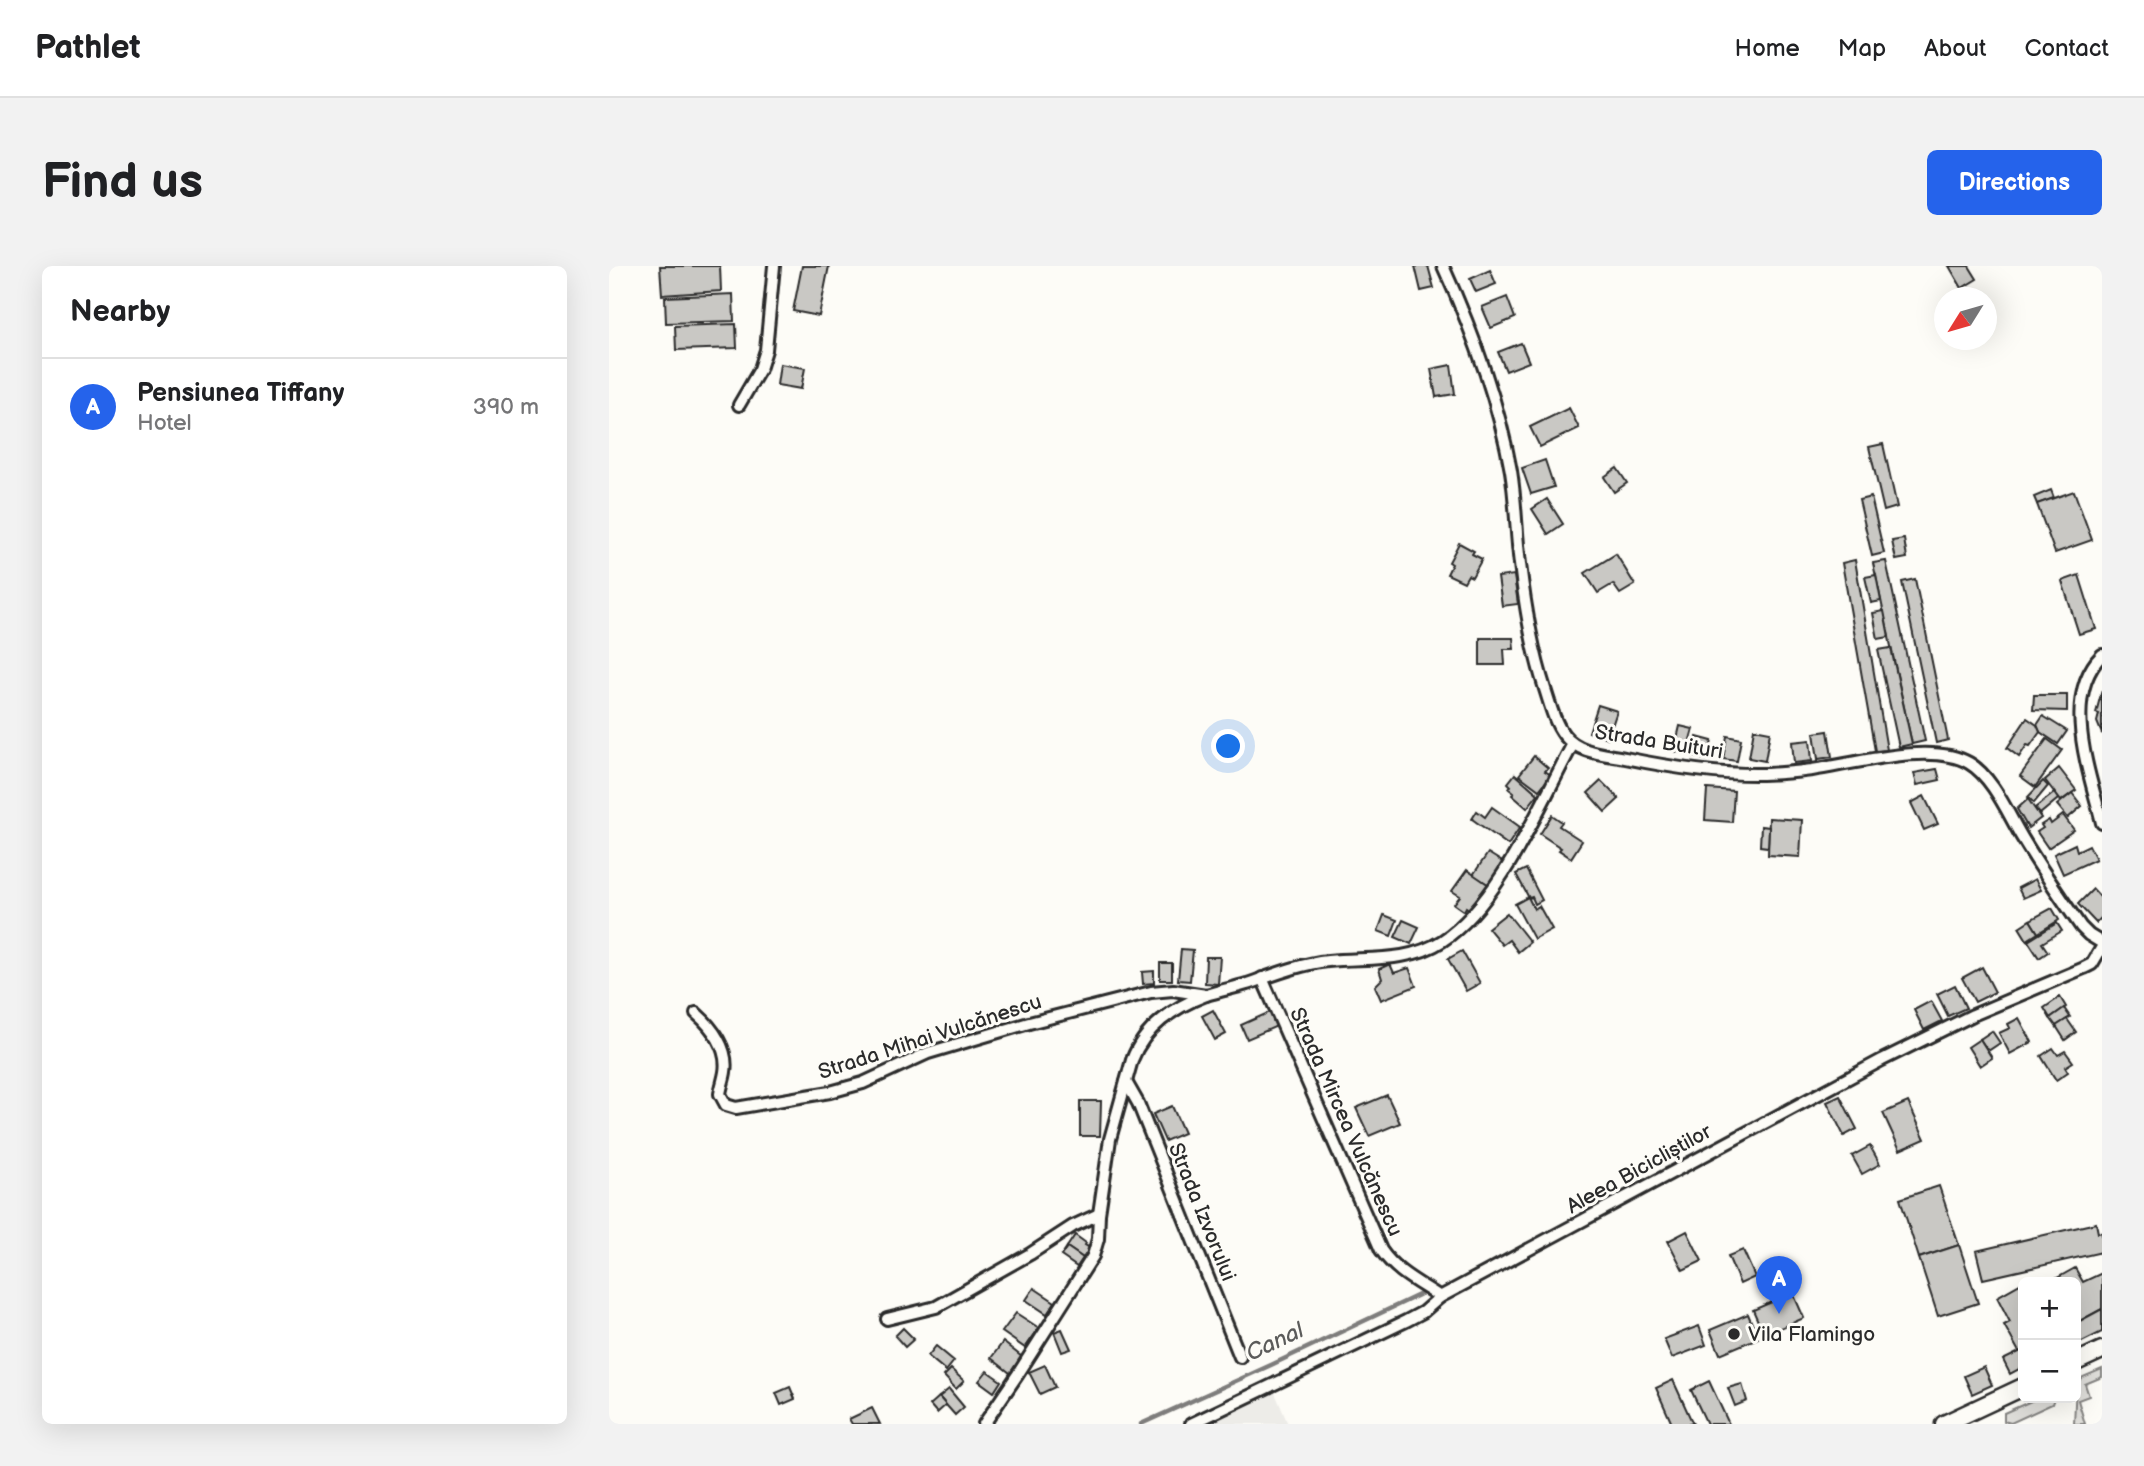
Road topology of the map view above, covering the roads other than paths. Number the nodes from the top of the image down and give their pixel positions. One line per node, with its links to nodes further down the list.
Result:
1 (773, 266): 3 (street)
2 (1443, 266): 5 (street, Strada Buituri)
3 (739, 405)
4 (2102, 655): 6 (street)
5 (1573, 744): 7 (street, Strada Buituri); 8 (street)
6 (2102, 822)
7 (2102, 945): 13 (street, Aleea Bicicliștilor)
8 (1262, 978): 9 (street); 13 (street, Strada Mircea Vulcănescu)
9 (1206, 995): 10 (street, Strada Mihai Vulcănescu); 11 (street)
10 (696, 1013)
11 (1126, 1082): 12 (street); 16 (street, Strada Izvorului)
12 (1099, 1214): 14 (street); 19 (street)
13 (1440, 1297): 20 (street, Aleea Bicicliștilor)
14 (887, 1319)
15 (2102, 1350): 17 (main road)
16 (1240, 1357)
17 (2081, 1360)
18 (2018, 1389): 21 (main road)
19 (984, 1424)
20 (1191, 1424)
21 (1944, 1424)

